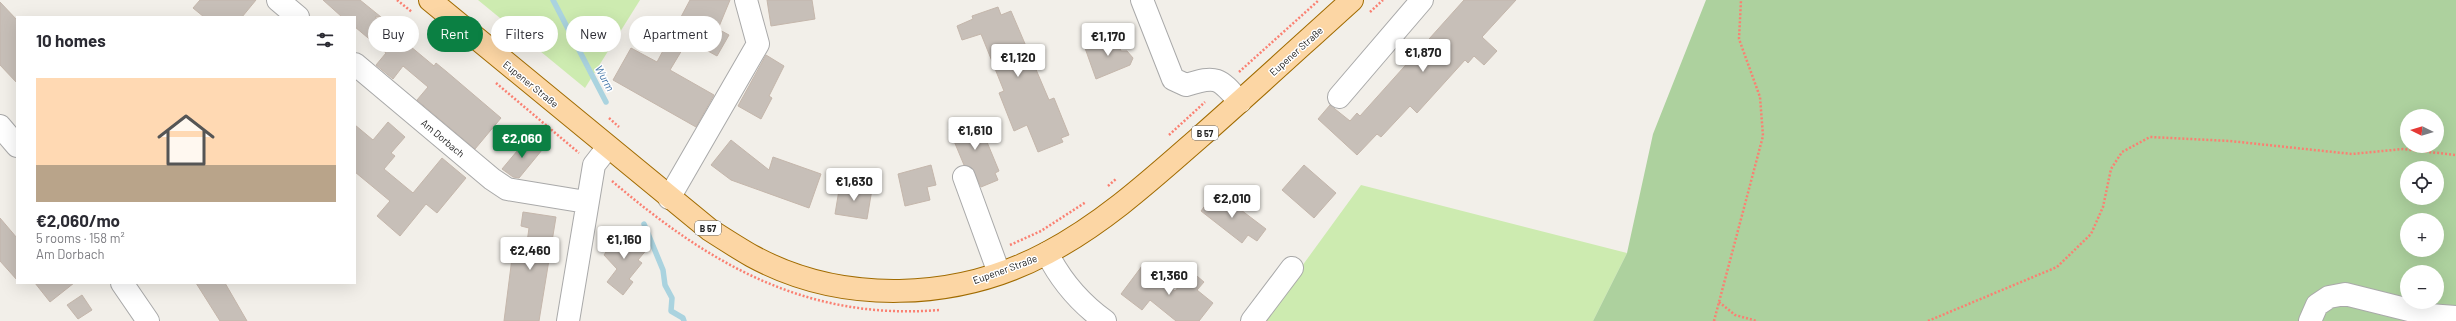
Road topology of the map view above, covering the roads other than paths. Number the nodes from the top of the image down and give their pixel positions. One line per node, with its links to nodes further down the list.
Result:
1 (278, 0): 7 (street)
2 (430, 0): 11 (main road, Eupener Straße / B 57)
3 (746, 0): 13 (street)
4 (1142, 0): 10 (street)
5 (1352, 0): 10 (main road, Eupener Straße / B 57)
6 (1422, 0): 9 (street)
7 (297, 16)
8 (356, 65): 14 (street, Am Dorbach)
9 (1339, 97)
10 (1240, 102): 15 (main road, Eupener Straße / B 57)
11 (608, 147): 13 (main road, Eupener Straße / B 57); 14 (street)
12 (964, 177): 17 (street)
13 (670, 198): 17 (main road, Eupener Straße / B 57)
14 (586, 202): 21 (street)
15 (1048, 253): 17 (main road, Eupener Straße / B 57); 22 (street)
16 (1292, 268): 23 (street)
17 (999, 273)
18 (123, 284): 20 (street)
19 (2456, 317): 24 (street)
20 (148, 321)
21 (568, 321)
22 (1105, 321)
23 (1252, 321)
24 (2310, 321)

